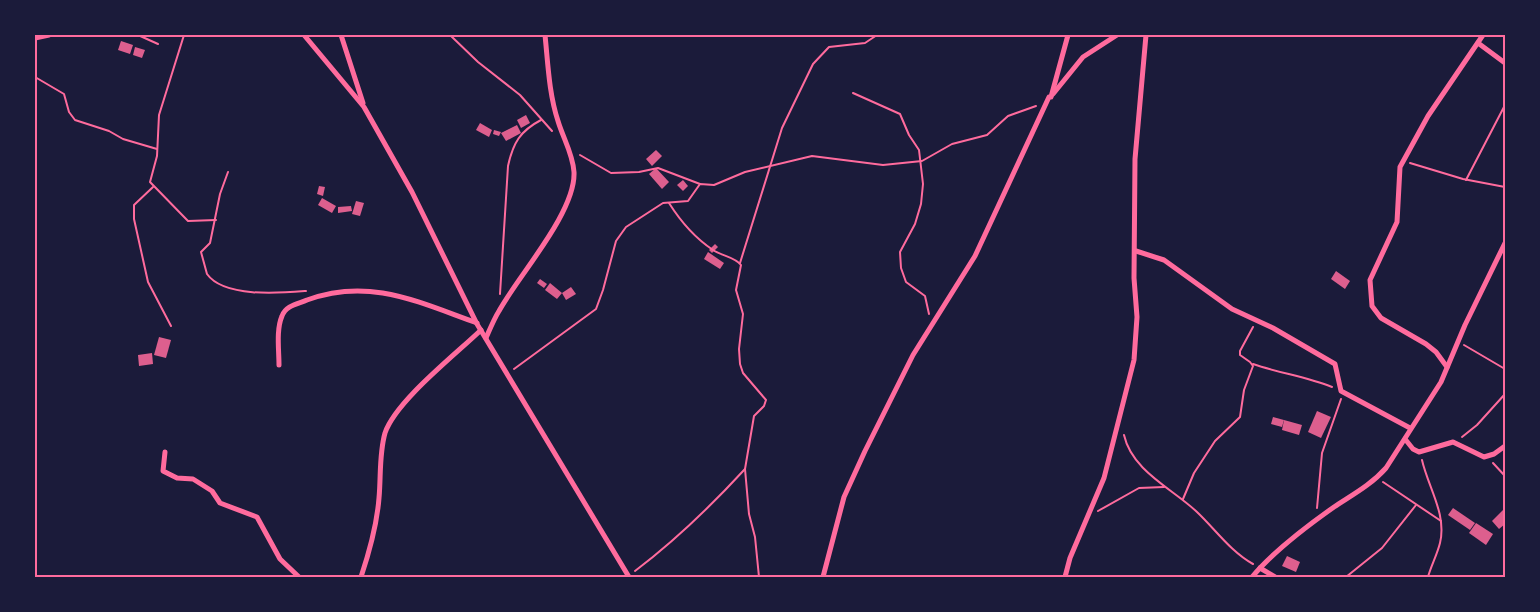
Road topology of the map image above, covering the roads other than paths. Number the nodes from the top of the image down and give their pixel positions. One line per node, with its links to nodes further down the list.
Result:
1 (49, 35): 9 (street)
2 (304, 35): 13 (street)
3 (341, 35): 13 (street)
4 (545, 35): 18 (street)
5 (1068, 35): 12 (street)
6 (1117, 35): 12 (street)
7 (1146, 35): 15 (street)
8 (1483, 35): 10 (street)
9 (35, 38)
10 (1478, 43): 11 (street); 20 (street)
11 (1505, 63)
12 (1051, 96): 29 (street)
13 (364, 107): 16 (street)
14 (1505, 243): 20 (street)
15 (1136, 251): 21 (street); 30 (street)
16 (477, 324): 17 (street); 19 (street)
17 (481, 330): 18 (street); 27 (street)
18 (486, 338): 28 (street)
19 (279, 365)
20 (1447, 367): 21 (street)
21 (1410, 428): 22 (street)
22 (1405, 438): 23 (street); 25 (street)
23 (1505, 446)
24 (165, 452): 26 (street)
25 (1260, 568): 31 (street); 32 (street)
26 (299, 577)
27 (362, 577)
28 (628, 577)
29 (823, 577)
30 (1066, 577)
31 (1252, 577)
32 (1275, 577)

